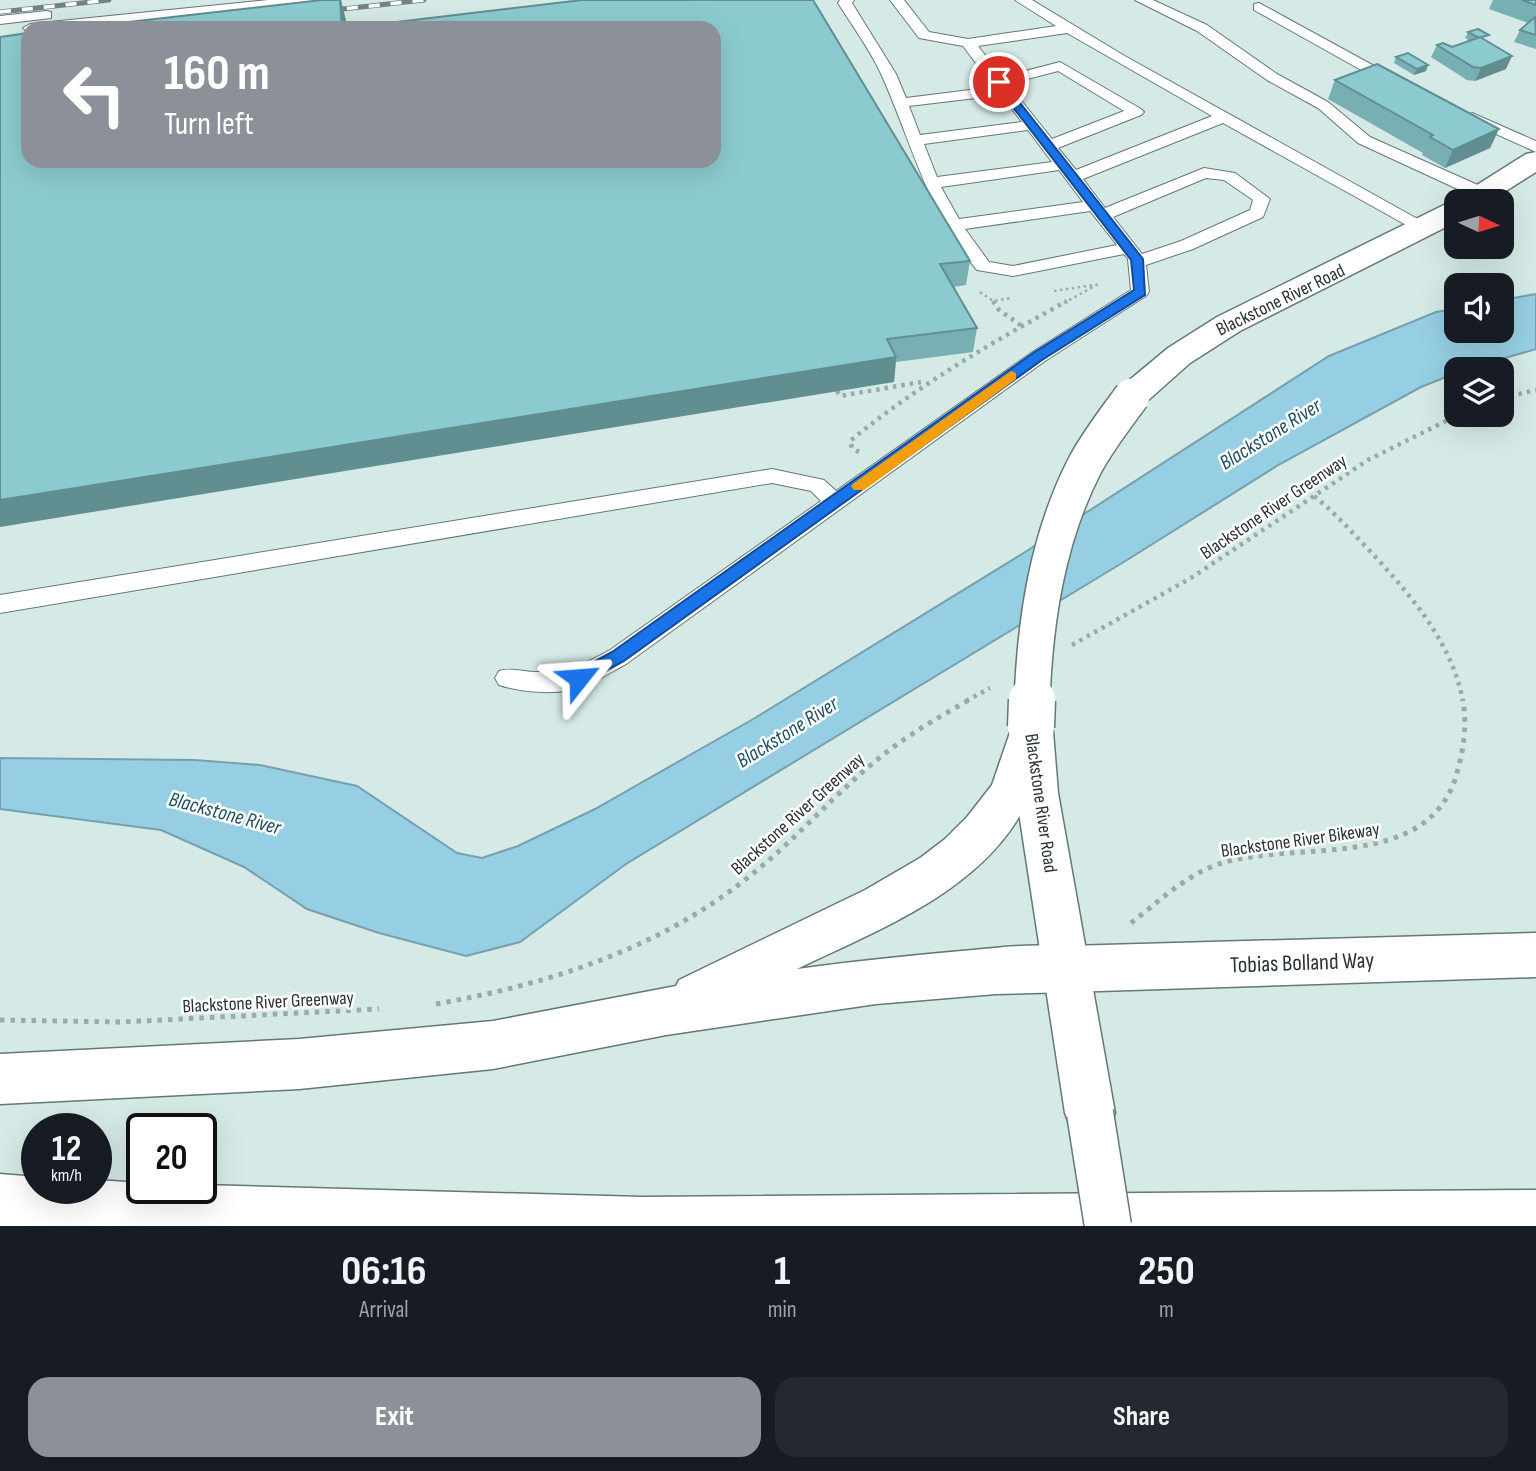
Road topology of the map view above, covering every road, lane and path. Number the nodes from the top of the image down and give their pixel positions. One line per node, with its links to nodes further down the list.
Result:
1 (174, 0): 8 (lane)
2 (309, 0): 9 (lane)
3 (847, 0): 16 (lane)
4 (897, 0): 13 (lane)
5 (1023, 0): 11 (lane)
6 (1142, 0): 26 (lane)
7 (1259, 7): 15 (lane)
8 (0, 20)
9 (99, 21)
10 (21, 29): 12 (lane)
11 (1068, 29): 13 (lane); 18 (lane)
12 (0, 31)
13 (968, 43): 14 (lane)
14 (1002, 86): 16 (lane); 19 (lane); 21 (lane)
15 (1413, 91)
16 (900, 103): 20 (lane)
17 (1462, 114): 22 (lane)
18 (1224, 117): 24 (lane); 31 (lane)
19 (1032, 125): 20 (lane); 21 (lane)
20 (913, 141): 25 (lane)
21 (1049, 146): 24 (lane)
22 (1536, 147)
23 (1536, 160): 27 (main road)
24 (1068, 171): 25 (lane); 28 (lane)
25 (931, 183): 30 (lane)
26 (1459, 189)
27 (1491, 189)
28 (1098, 210): 30 (lane); 32 (lane); 32 (lane)
29 (1444, 216): 31 (main road, Blackstone River Road)
30 (954, 225): 32 (lane)
31 (1423, 227): 48 (main road, Blackstone River Road, bridge)
32 (1133, 255): 41 (lane)
33 (1098, 284): 35 (path)
34 (993, 300): 35 (path)
35 (1022, 326): 36 (path)
36 (926, 382): 38 (path); 41 (path)
37 (1536, 390): 39 (path)
38 (837, 391)
39 (1514, 395)
40 (1444, 420): 42 (path, Blackstone River Greenway)
41 (888, 465): 43 (lane)
42 (1314, 496): 45 (path, Blackstone River Greenway); 49 (path, Blackstone River Bikeway)
43 (836, 503): 44 (lane); 46 (lane)
44 (0, 604)
45 (1071, 646)
46 (507, 678)
47 (997, 685): 52 (path, Blackstone River Greenway)
48 (1031, 727): 51 (main road, Blackstone River Road); 54 (main road)
49 (1121, 930)
50 (1536, 955): 51 (main road, Tobias Bolland Way)
51 (1068, 969): 54 (main road, Tobias Bolland Way); 59 (main road, Blackstone River Road, bridge)
52 (428, 1005)
53 (388, 1008): 55 (path, Blackstone River Greenway)
54 (666, 1011): 56 (main road)
55 (0, 1020)
56 (0, 1079)
57 (0, 1201): 58 (main road)
58 (1536, 1217)
59 (1108, 1226)

